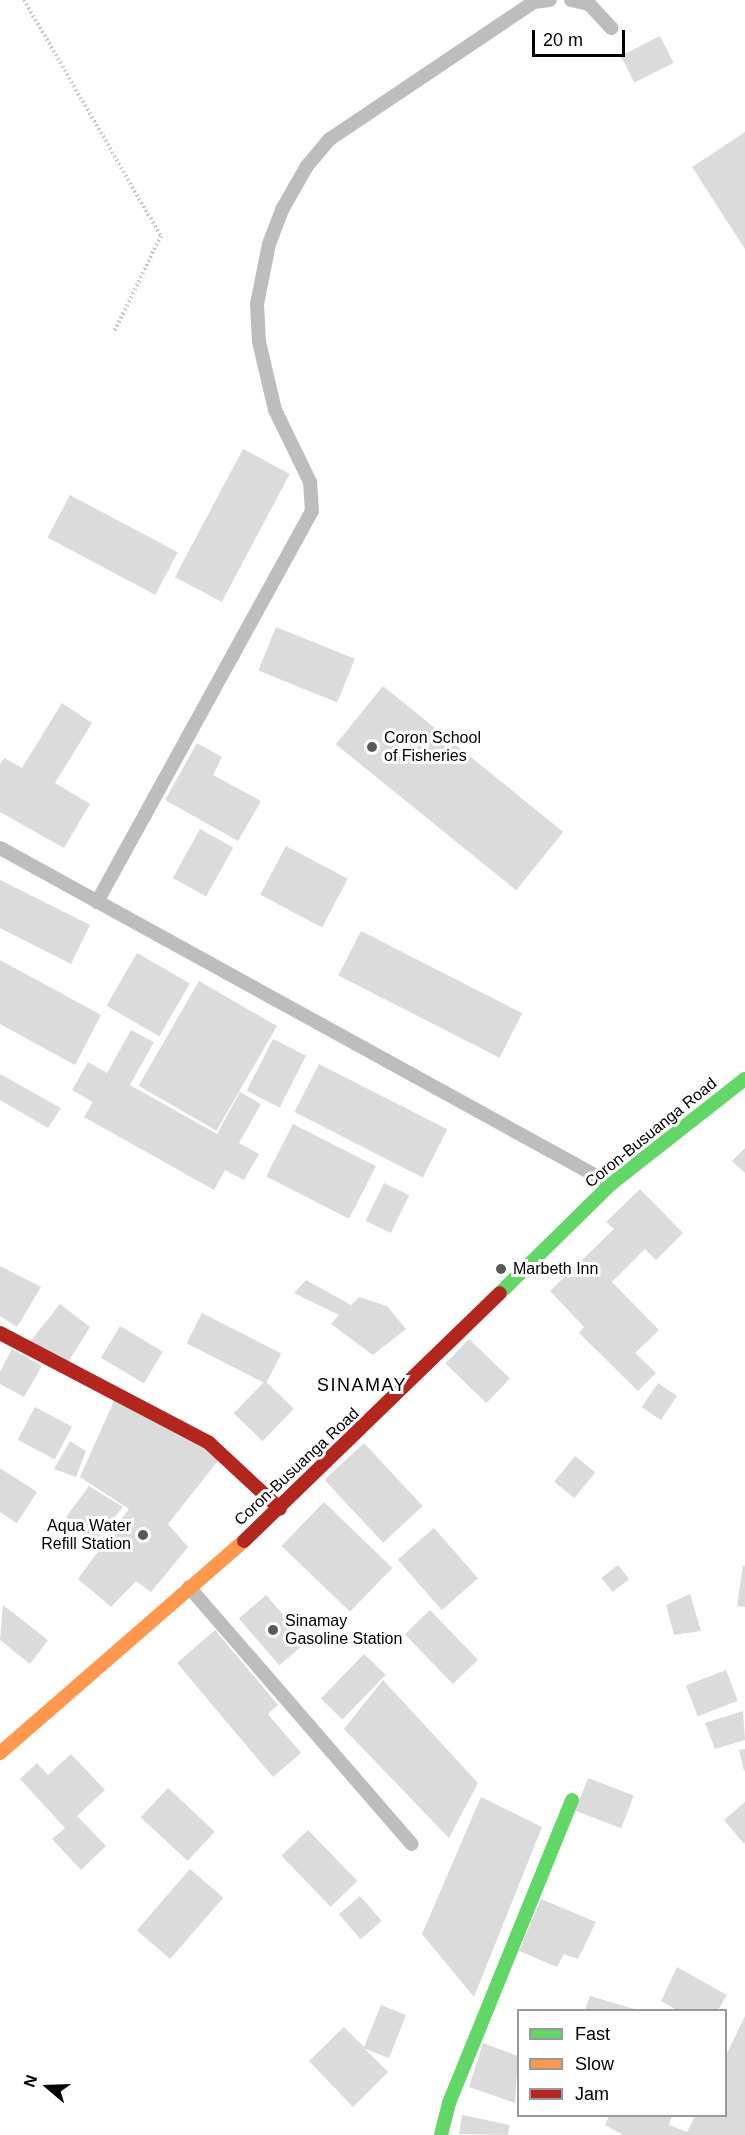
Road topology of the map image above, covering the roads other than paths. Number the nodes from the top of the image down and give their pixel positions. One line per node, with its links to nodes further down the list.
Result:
1 (550, 0): 5 (lane)
2 (571, 0): 3 (lane)
3 (611, 28)
4 (0, 848): 5 (lane)
5 (97, 902): 7 (lane)
6 (745, 1079): 7 (main road, Coron-Busuanga Road)
7 (611, 1184): 9 (main road, Coron-Busuanga Road)
8 (0, 1333): 9 (main road)
9 (280, 1509): 10 (main road, Coron-Busuanga Road)
10 (189, 1587): 11 (main road, Coron-Busuanga Road); 13 (lane)
11 (0, 1753)
12 (573, 1800): 14 (main road)
13 (412, 1844)
14 (441, 2135)

